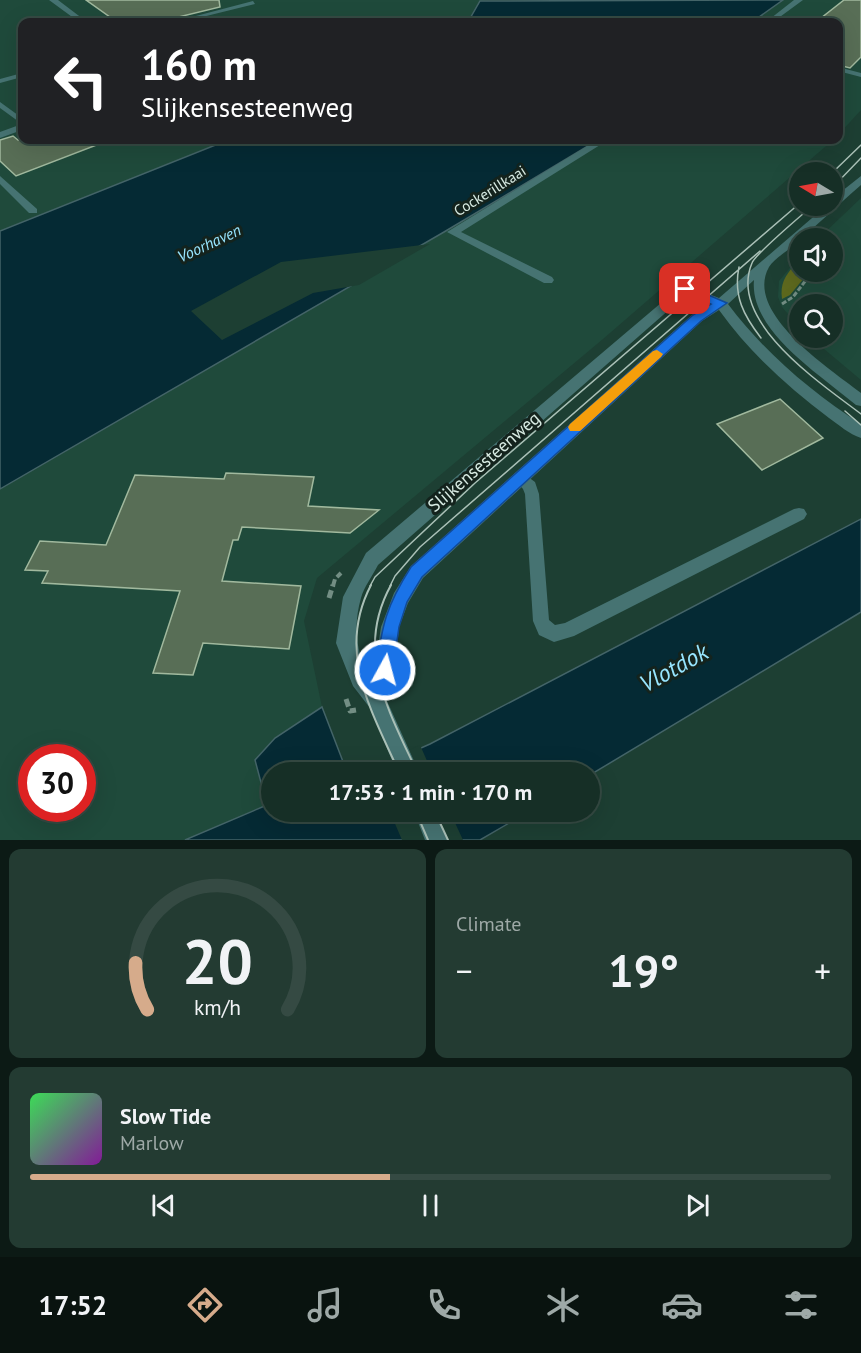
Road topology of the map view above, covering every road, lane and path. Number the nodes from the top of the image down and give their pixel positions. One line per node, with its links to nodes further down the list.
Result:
1 (53, 0): 4 (street)
2 (799, 0): 6 (street)
3 (253, 3): 5 (lane)
4 (78, 18)
5 (192, 18)
6 (774, 18)
7 (843, 70): 8 (lane)
8 (861, 75)
9 (18, 78): 10 (lane)
10 (0, 81)
11 (0, 104): 12 (lane)
12 (18, 119)
13 (18, 128): 14 (lane)
14 (0, 135)
15 (596, 144): 22 (street, Cockerillkaai)
16 (861, 178): 18 (street, Slijkensesteenweg)
17 (0, 179): 19 (lane)
18 (843, 195)
19 (33, 211)
20 (820, 216): 21 (street, Slijkensesteenweg)
21 (764, 265): 24 (street, Slijkensesteenweg); 26 (street)
22 (548, 280)
23 (805, 282): 25 (path)
24 (721, 303): 27 (street); 28 (street, Slijkensesteenweg); 30 (street, Slijkensesteenweg)
25 (777, 305)
26 (861, 401)
27 (861, 432)
28 (520, 477): 29 (lane); 30 (street, Slijkensesteenweg)
29 (799, 514)
30 (377, 703): 31 (street, Slijkensesteenweg)
31 (404, 762)
32 (429, 822): 33 (street)
33 (437, 840)

